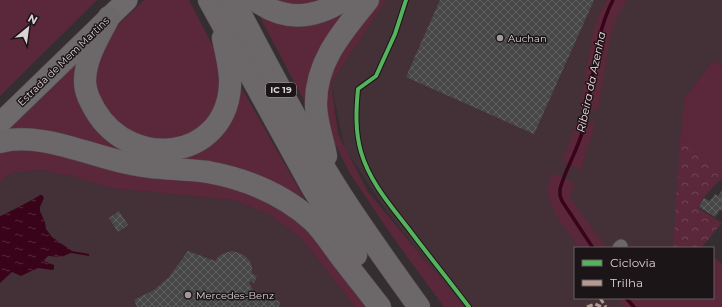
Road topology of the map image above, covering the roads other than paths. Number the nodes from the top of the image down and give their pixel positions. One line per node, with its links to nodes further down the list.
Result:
1 (128, 0): 7 (main road, Estrada de Mem Martins)
2 (209, 0): 8 (highway, IC 19)
3 (233, 0): 12 (highway, IC 19)
4 (255, 0): 5 (highway)
5 (344, 0)
6 (368, 0): 12 (highway)
7 (109, 8): 8 (highway); 9 (main road, Estrada de Mem Martins); 10 (main road, Estrada de Mem Martins)
8 (219, 19): 14 (highway, IC 19)
9 (0, 108)
10 (0, 123)
11 (0, 142): 13 (highway)
12 (331, 178): 15 (highway, IC 19)
13 (380, 307)
14 (392, 307)
15 (419, 307)

